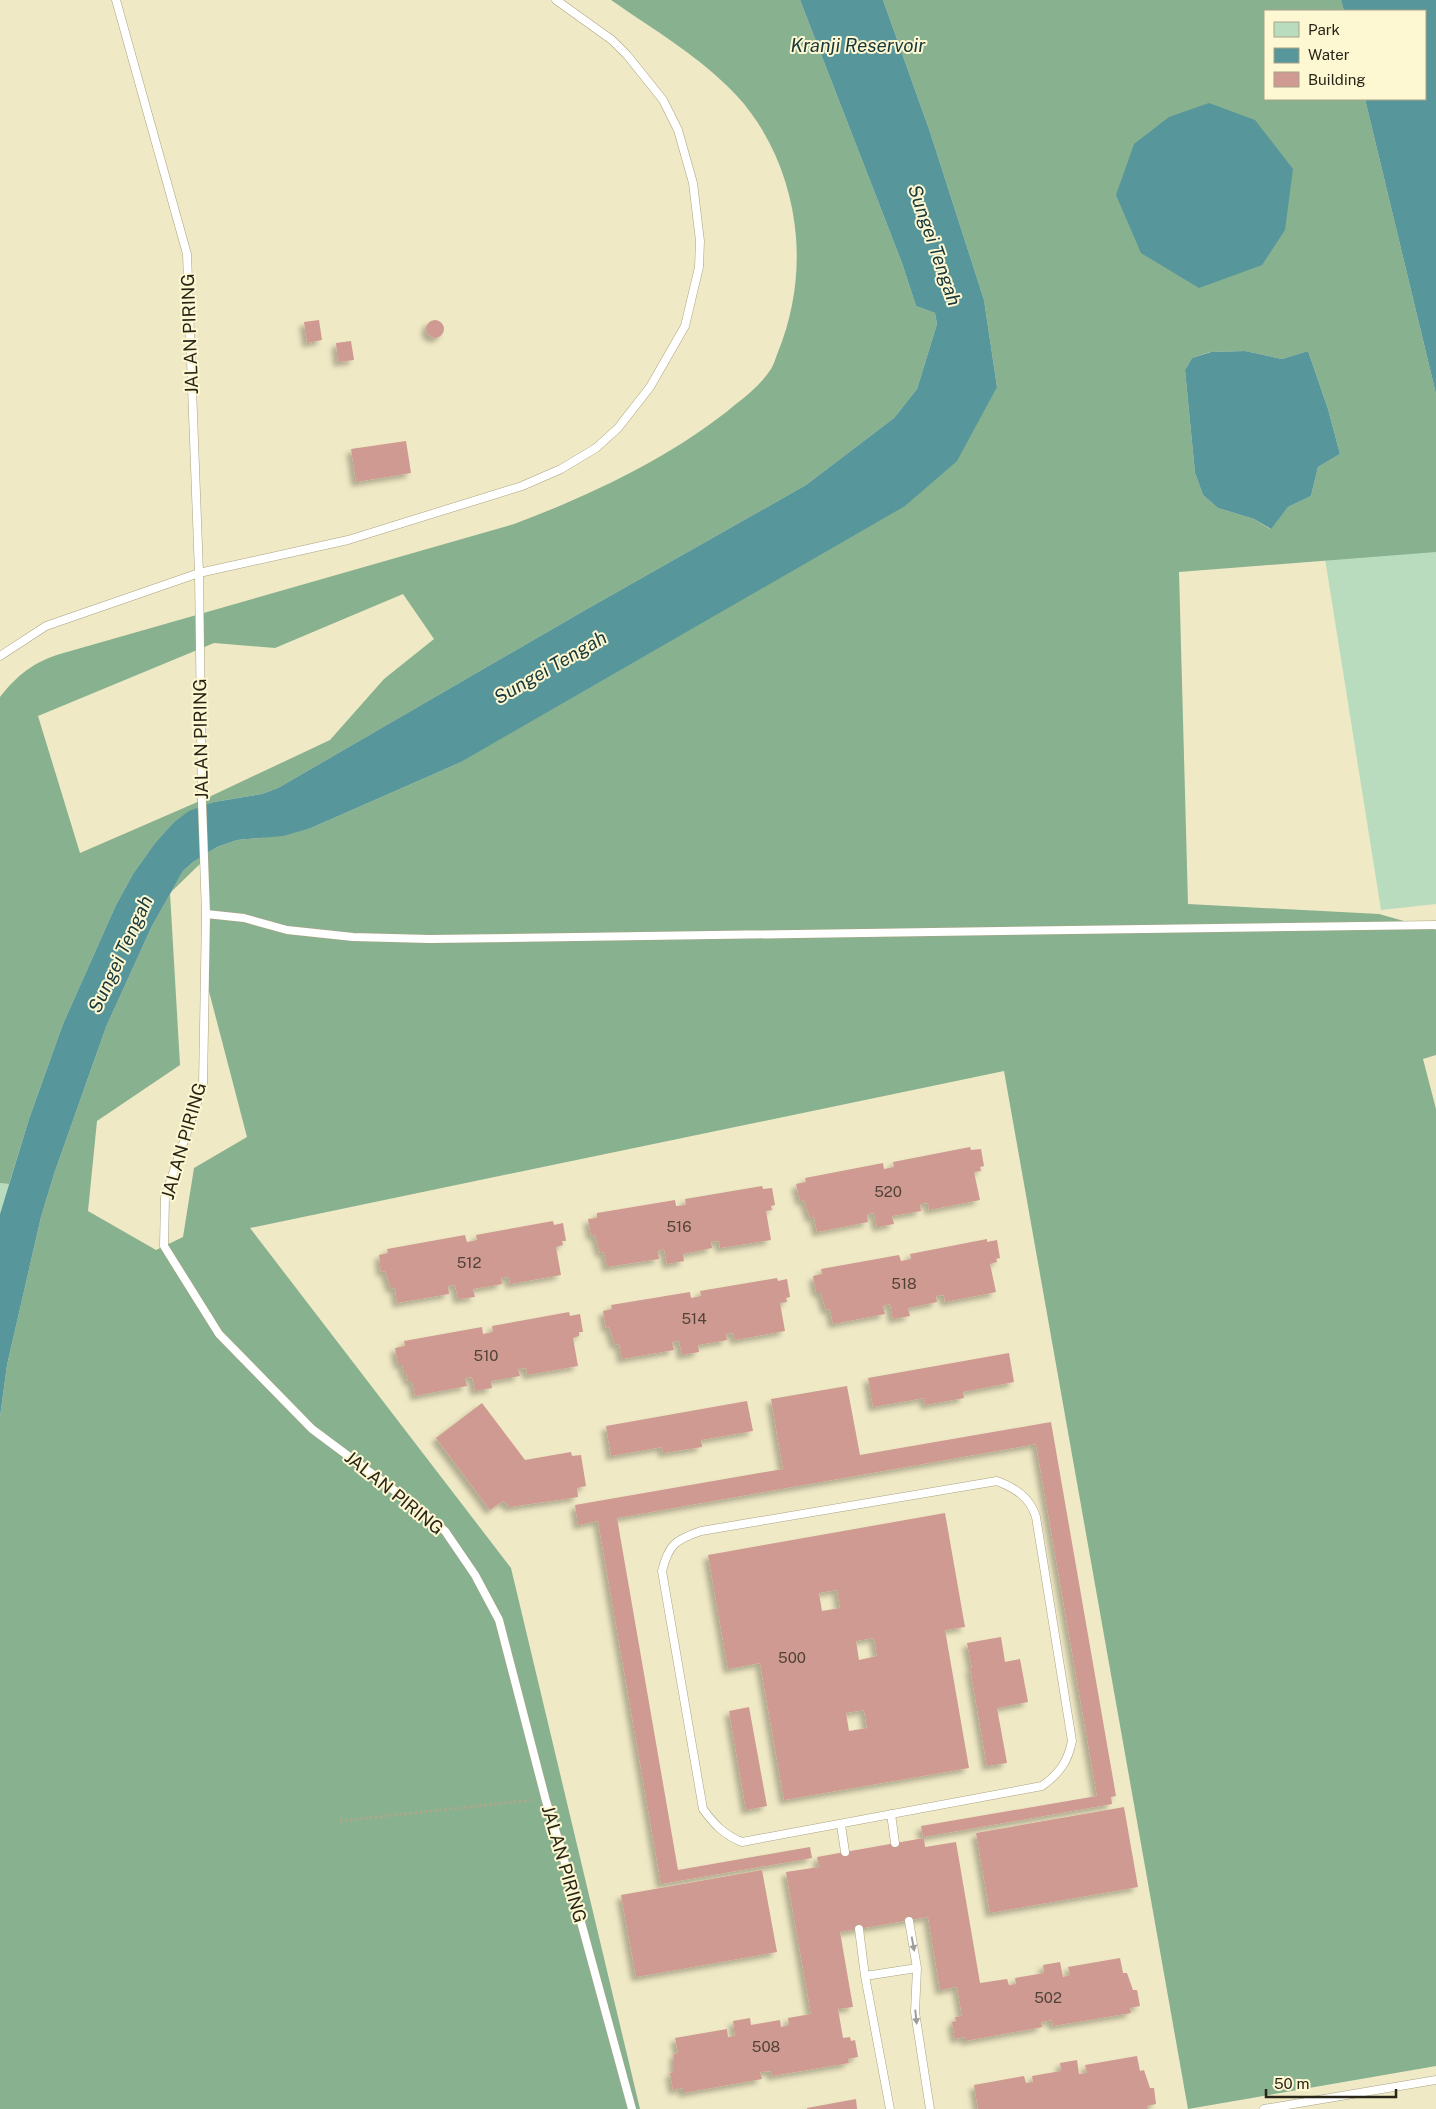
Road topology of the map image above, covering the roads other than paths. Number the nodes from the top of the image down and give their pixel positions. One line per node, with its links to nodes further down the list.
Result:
1 (116, 0): 3 (lane, JALAN PIRING)
2 (556, 0): 3 (lane)
3 (199, 574): 4 (lane); 5 (lane, JALAN PIRING)
4 (0, 656)
5 (206, 914): 6 (lane); 16 (lane, JALAN PIRING)
6 (1436, 925)
7 (891, 1814): 8 (lane); 8 (lane); 9 (lane)
8 (841, 1825): 10 (lane)
9 (895, 1843)
10 (846, 1852)
11 (909, 1920): 13 (lane, one-way to 13)
12 (859, 1929): 14 (lane)
13 (917, 1968): 14 (lane); 18 (lane, one-way to 18)
14 (865, 1976): 17 (lane)
15 (1436, 2080): 19 (lane)
16 (632, 2109)
17 (890, 2109)
18 (930, 2109)
19 (1264, 2109)

